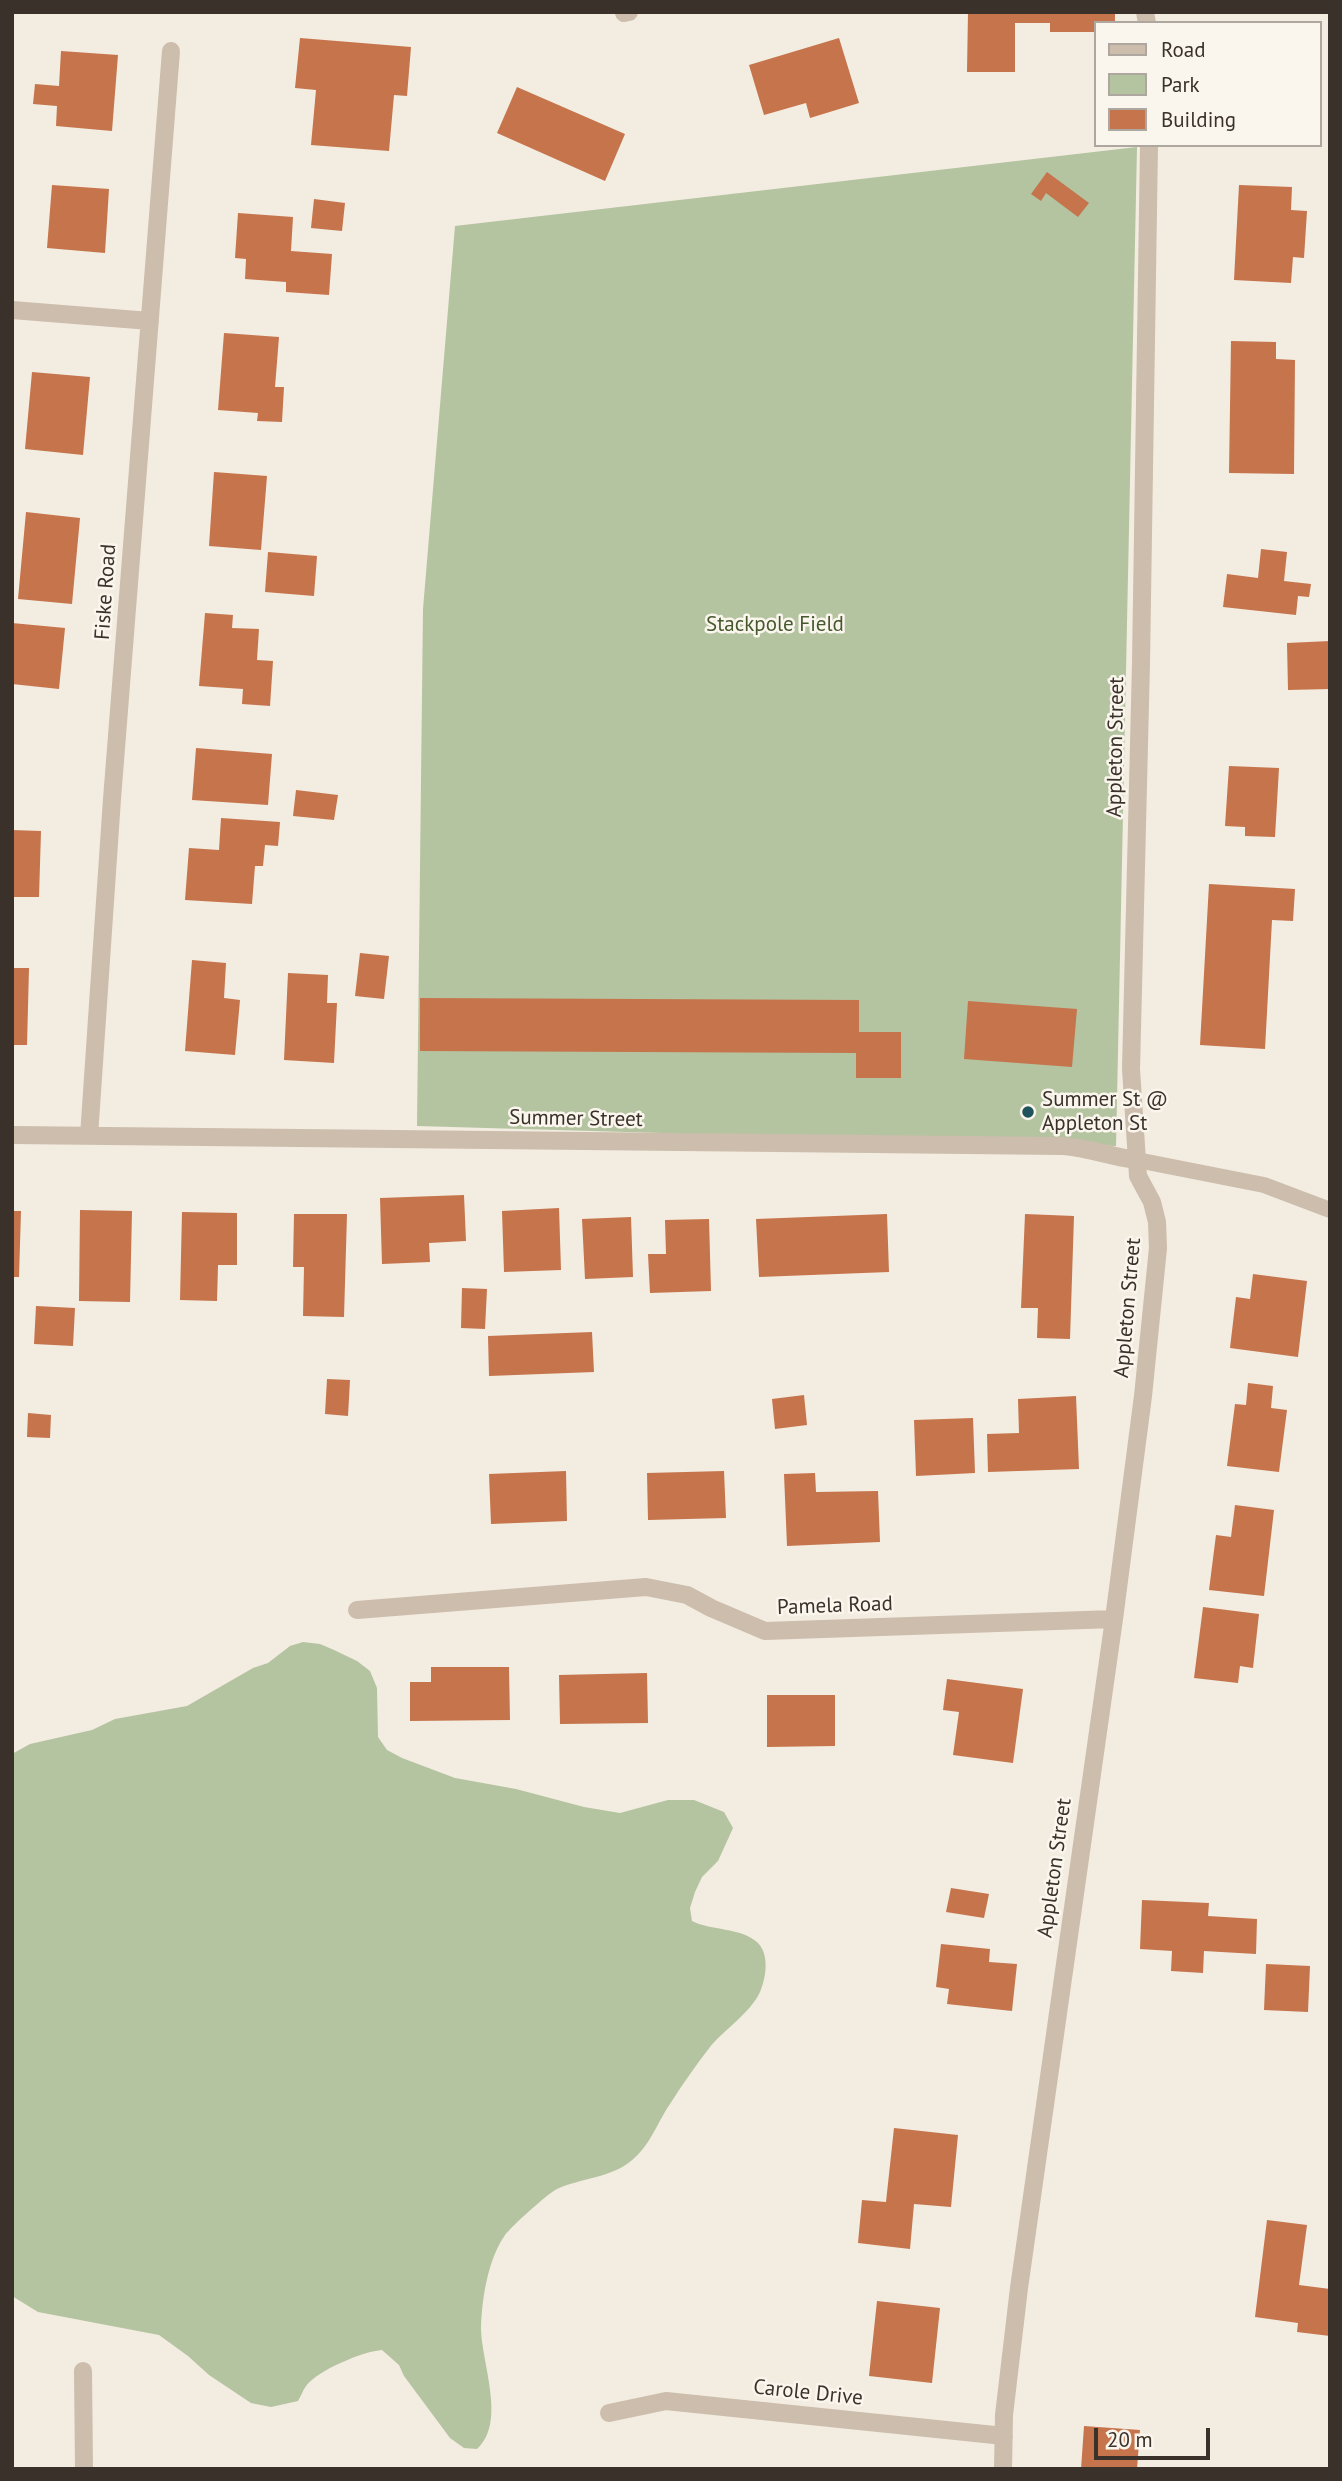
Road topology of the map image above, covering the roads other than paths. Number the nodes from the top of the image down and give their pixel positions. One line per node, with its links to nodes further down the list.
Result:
1 (170, 51): 4 (street, Fiske Road)
2 (1149, 147): 7 (street, Appleton Street)
3 (12, 310): 4 (street)
4 (150, 321): 6 (street, Fiske Road)
5 (12, 1135): 6 (street, Summer Street)
6 (89, 1136): 7 (street, Summer Street)
7 (1137, 1160): 8 (lane); 10 (street, Appleton Street)
8 (1330, 1210)
9 (357, 1610): 10 (street, Pamela Road)
10 (1114, 1619): 13 (street, Appleton Street)
11 (83, 2371): 14 (street)
12 (609, 2413): 13 (street, Carole Drive)
13 (1004, 2437): 15 (street, Appleton Street)
14 (84, 2469)
15 (1003, 2469)

